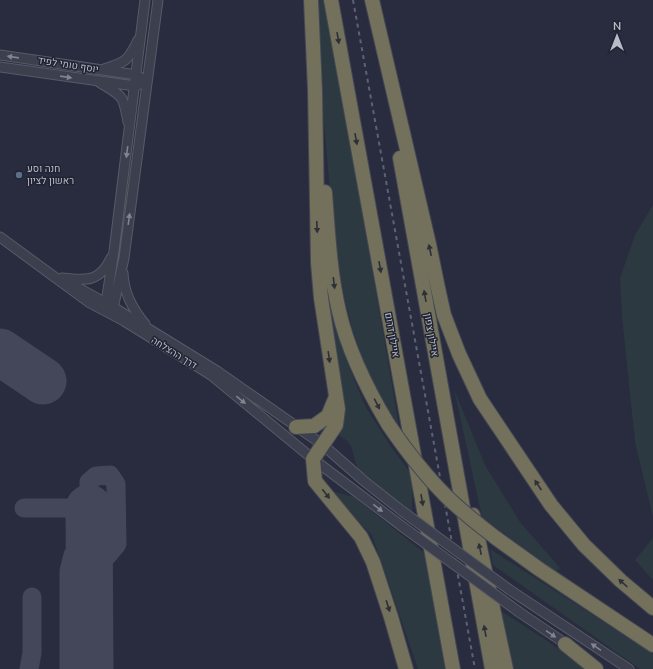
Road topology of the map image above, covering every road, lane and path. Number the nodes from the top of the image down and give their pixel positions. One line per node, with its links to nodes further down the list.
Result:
1 (145, 0): 6 (street)
2 (158, 0): 12 (street)
3 (311, 0): 14 (highway)
4 (331, 0): 32 (highway, איילון דרום, one-way to 32)
5 (372, 0): 23 (highway, איילון צפון, one-way to 5); 28 (highway, one-way to 5)
6 (141, 34): 9 (street); 10 (street)
7 (0, 55): 9 (street, יוסף טומי לפיד, one-way to 7)
8 (0, 67): 11 (street, יוסף טומי לפיד, one-way to 11)
9 (101, 70): 10 (street, יוסף טומי לפיד)
10 (137, 75): 12 (street, יוסף טומי לפיד); 13 (street)
11 (96, 81): 13 (street, יוסף טומי לפיד); 15 (street)
12 (147, 82): 13 (street, יוסף טומי לפיד); 19 (street, one-way to 12)
13 (135, 86): 15 (street)
14 (315, 90): 24 (highway, one-way to 24); 30 (highway, one-way to 30, bridge)
15 (130, 129): 17 (street, one-way to 17)
16 (0, 237): 18 (street, דרך ההצלחה)
17 (114, 252): 20 (street); 21 (street)
18 (28, 258): 20 (street, דרך ההצלחה); 21 (street, דרך ההצלחה)
19 (124, 258): 21 (street); 22 (street)
20 (62, 278): 21 (street, דרך ההצלחה)
21 (109, 309): 22 (street, דרך ההצלחה); 27 (street, דרך ההצלחה, one-way to 27)
22 (151, 331): 25 (street, דרך ההצלחה)
23 (435, 354): 33 (highway, איילון צפון, one-way to 23); 34 (highway, one-way to 23)
24 (336, 397): 25 (highway); 26 (highway)
25 (296, 427): 26 (street, דרך ההצלחה)
26 (323, 445): 27 (highway); 37 (street, דרך ההצלחה, one-way to 26, bridge)
27 (313, 459): 29 (street, דרך ההצלחה, one-way to 29, bridge); 31 (highway, one-way to 31)
28 (653, 608)
29 (566, 644): 35 (highway); 36 (street, דרך ההצלחה)
30 (653, 645)
31 (406, 669)
32 (453, 669)
33 (492, 669)
34 (506, 669)
35 (596, 669)
36 (605, 669)
37 (628, 669)

